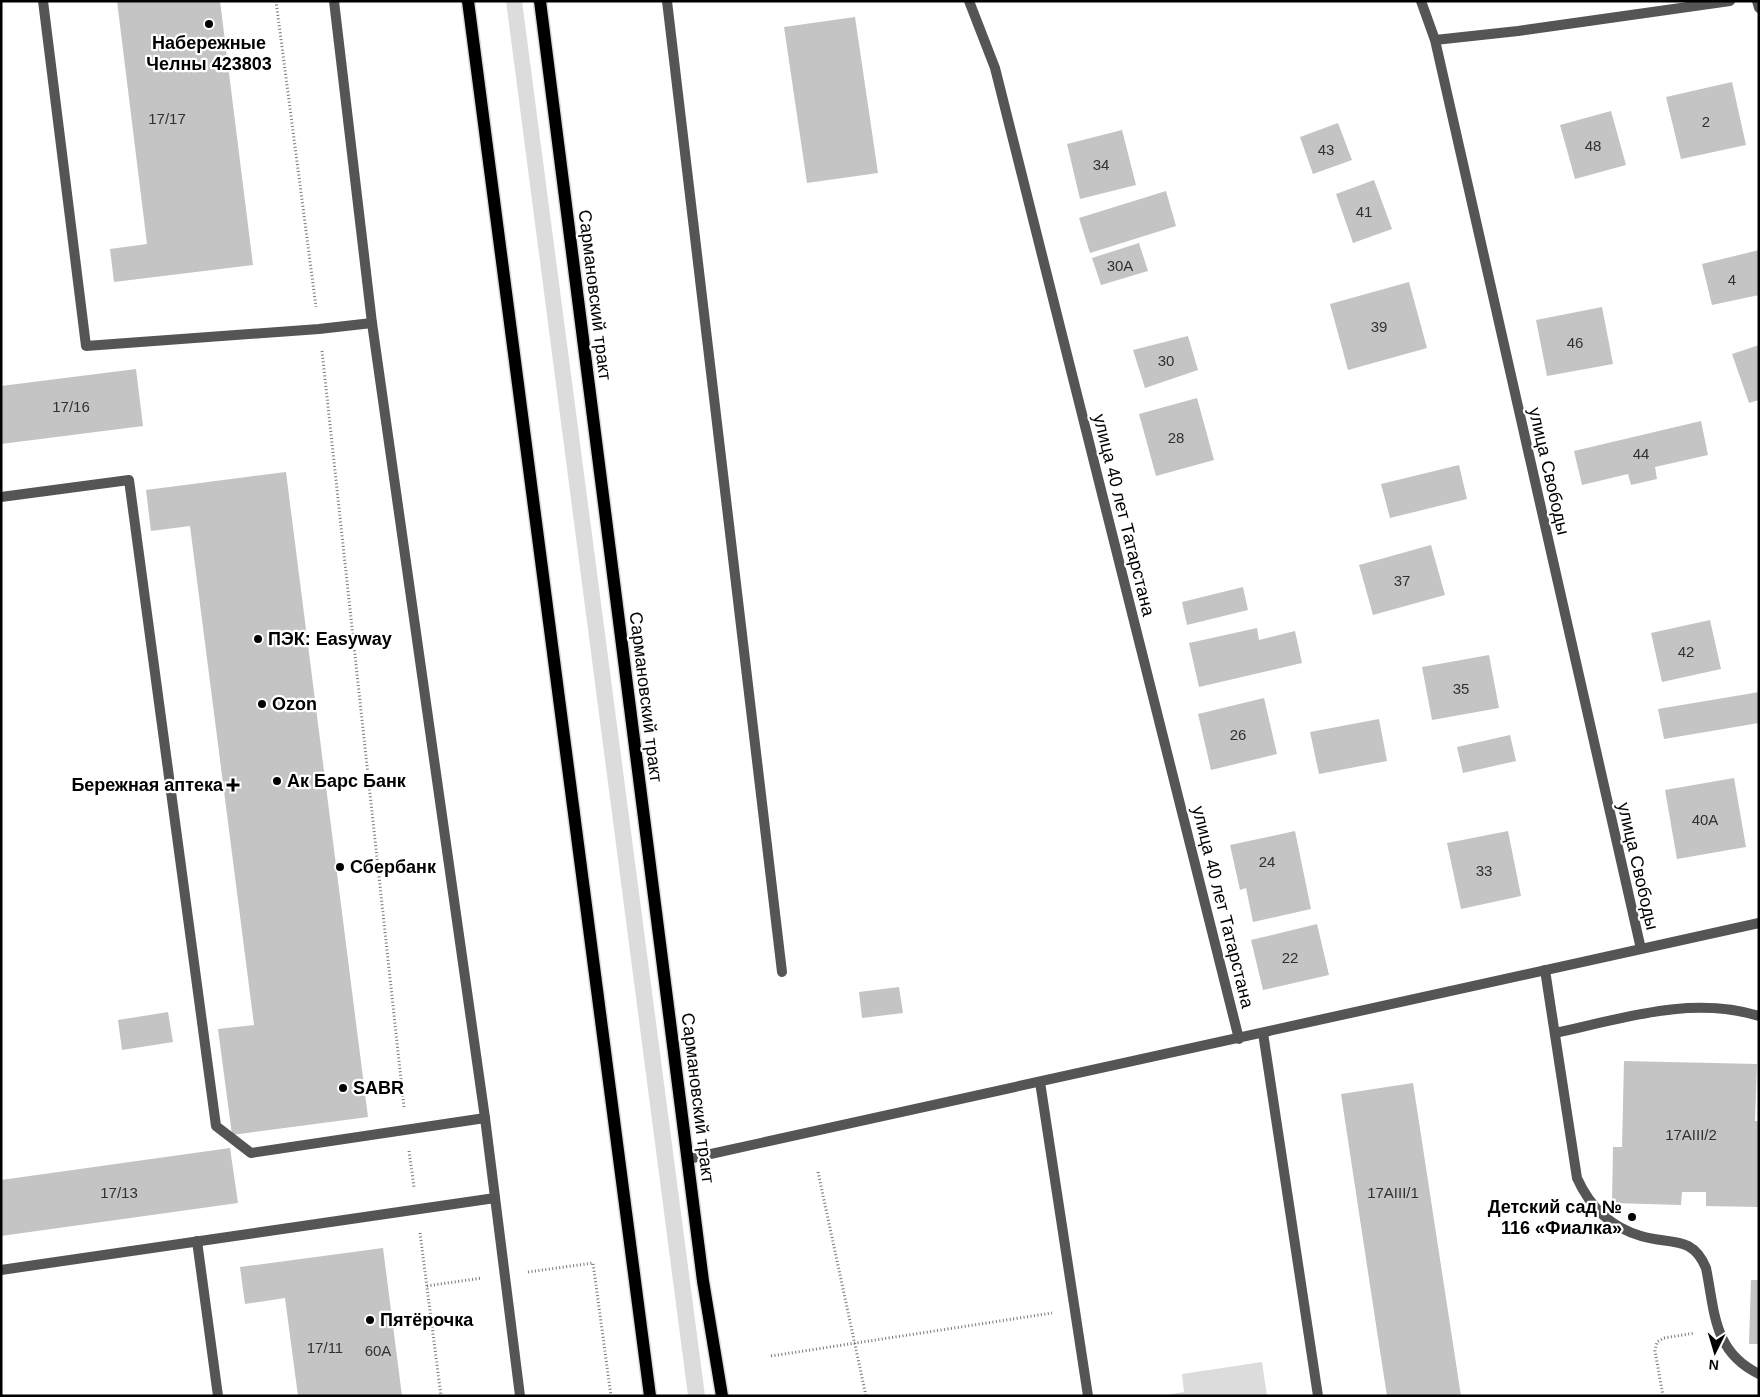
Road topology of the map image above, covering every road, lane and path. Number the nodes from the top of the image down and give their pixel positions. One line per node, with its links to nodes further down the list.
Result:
1 (43, 1): 14 (street)
2 (276, 1): 14 (path)
3 (334, 1): 13 (street)
4 (468, 1): 43 (main road)
5 (540, 1): 27 (main road, Сармановский тракт)
6 (667, 1): 19 (street)
7 (969, 1): 23 (street, улица 40 лет Татарстана)
8 (1421, 1): 12 (street, улица Свободы)
9 (1730, 1): 12 (street)
10 (1757, 1): 11 (street)
11 (1759, 8)
12 (1435, 40): 17 (street, улица Свободы)
13 (372, 323): 14 (street); 25 (street)
14 (319, 329): 26 (path)
15 (1, 497): 26 (street)
16 (1759, 923): 17 (street)
17 (1641, 949): 18 (street)
18 (1546, 970): 21 (street); 22 (street)
19 (782, 972)
20 (1759, 1016): 22 (street)
21 (1262, 1033): 23 (street); 47 (street)
22 (1555, 1033): 35 (street)
23 (1239, 1039): 24 (street)
24 (1040, 1082): 27 (street); 34 (street)
25 (485, 1118): 26 (street); 29 (street)
26 (406, 1130): 30 (path)
27 (688, 1159): 44 (main road, Сармановский тракт)
28 (818, 1172): 36 (path)
29 (495, 1198): 30 (street); 41 (street)
30 (417, 1209): 31 (street); 40 (path)
31 (196, 1241): 33 (street); 39 (street)
32 (593, 1263): 42 (path)
33 (1, 1270)
34 (1075, 1310): 36 (path); 46 (street)
35 (1718, 1329): 38 (street); 48 (path)
36 (855, 1343): 37 (path); 45 (path)
37 (771, 1356)
38 (1759, 1374)
39 (218, 1396)
40 (441, 1396)
41 (520, 1396)
42 (611, 1396)
43 (650, 1396)
44 (722, 1396)
45 (866, 1396)
46 (1088, 1396)
47 (1318, 1396)
48 (1663, 1396)

